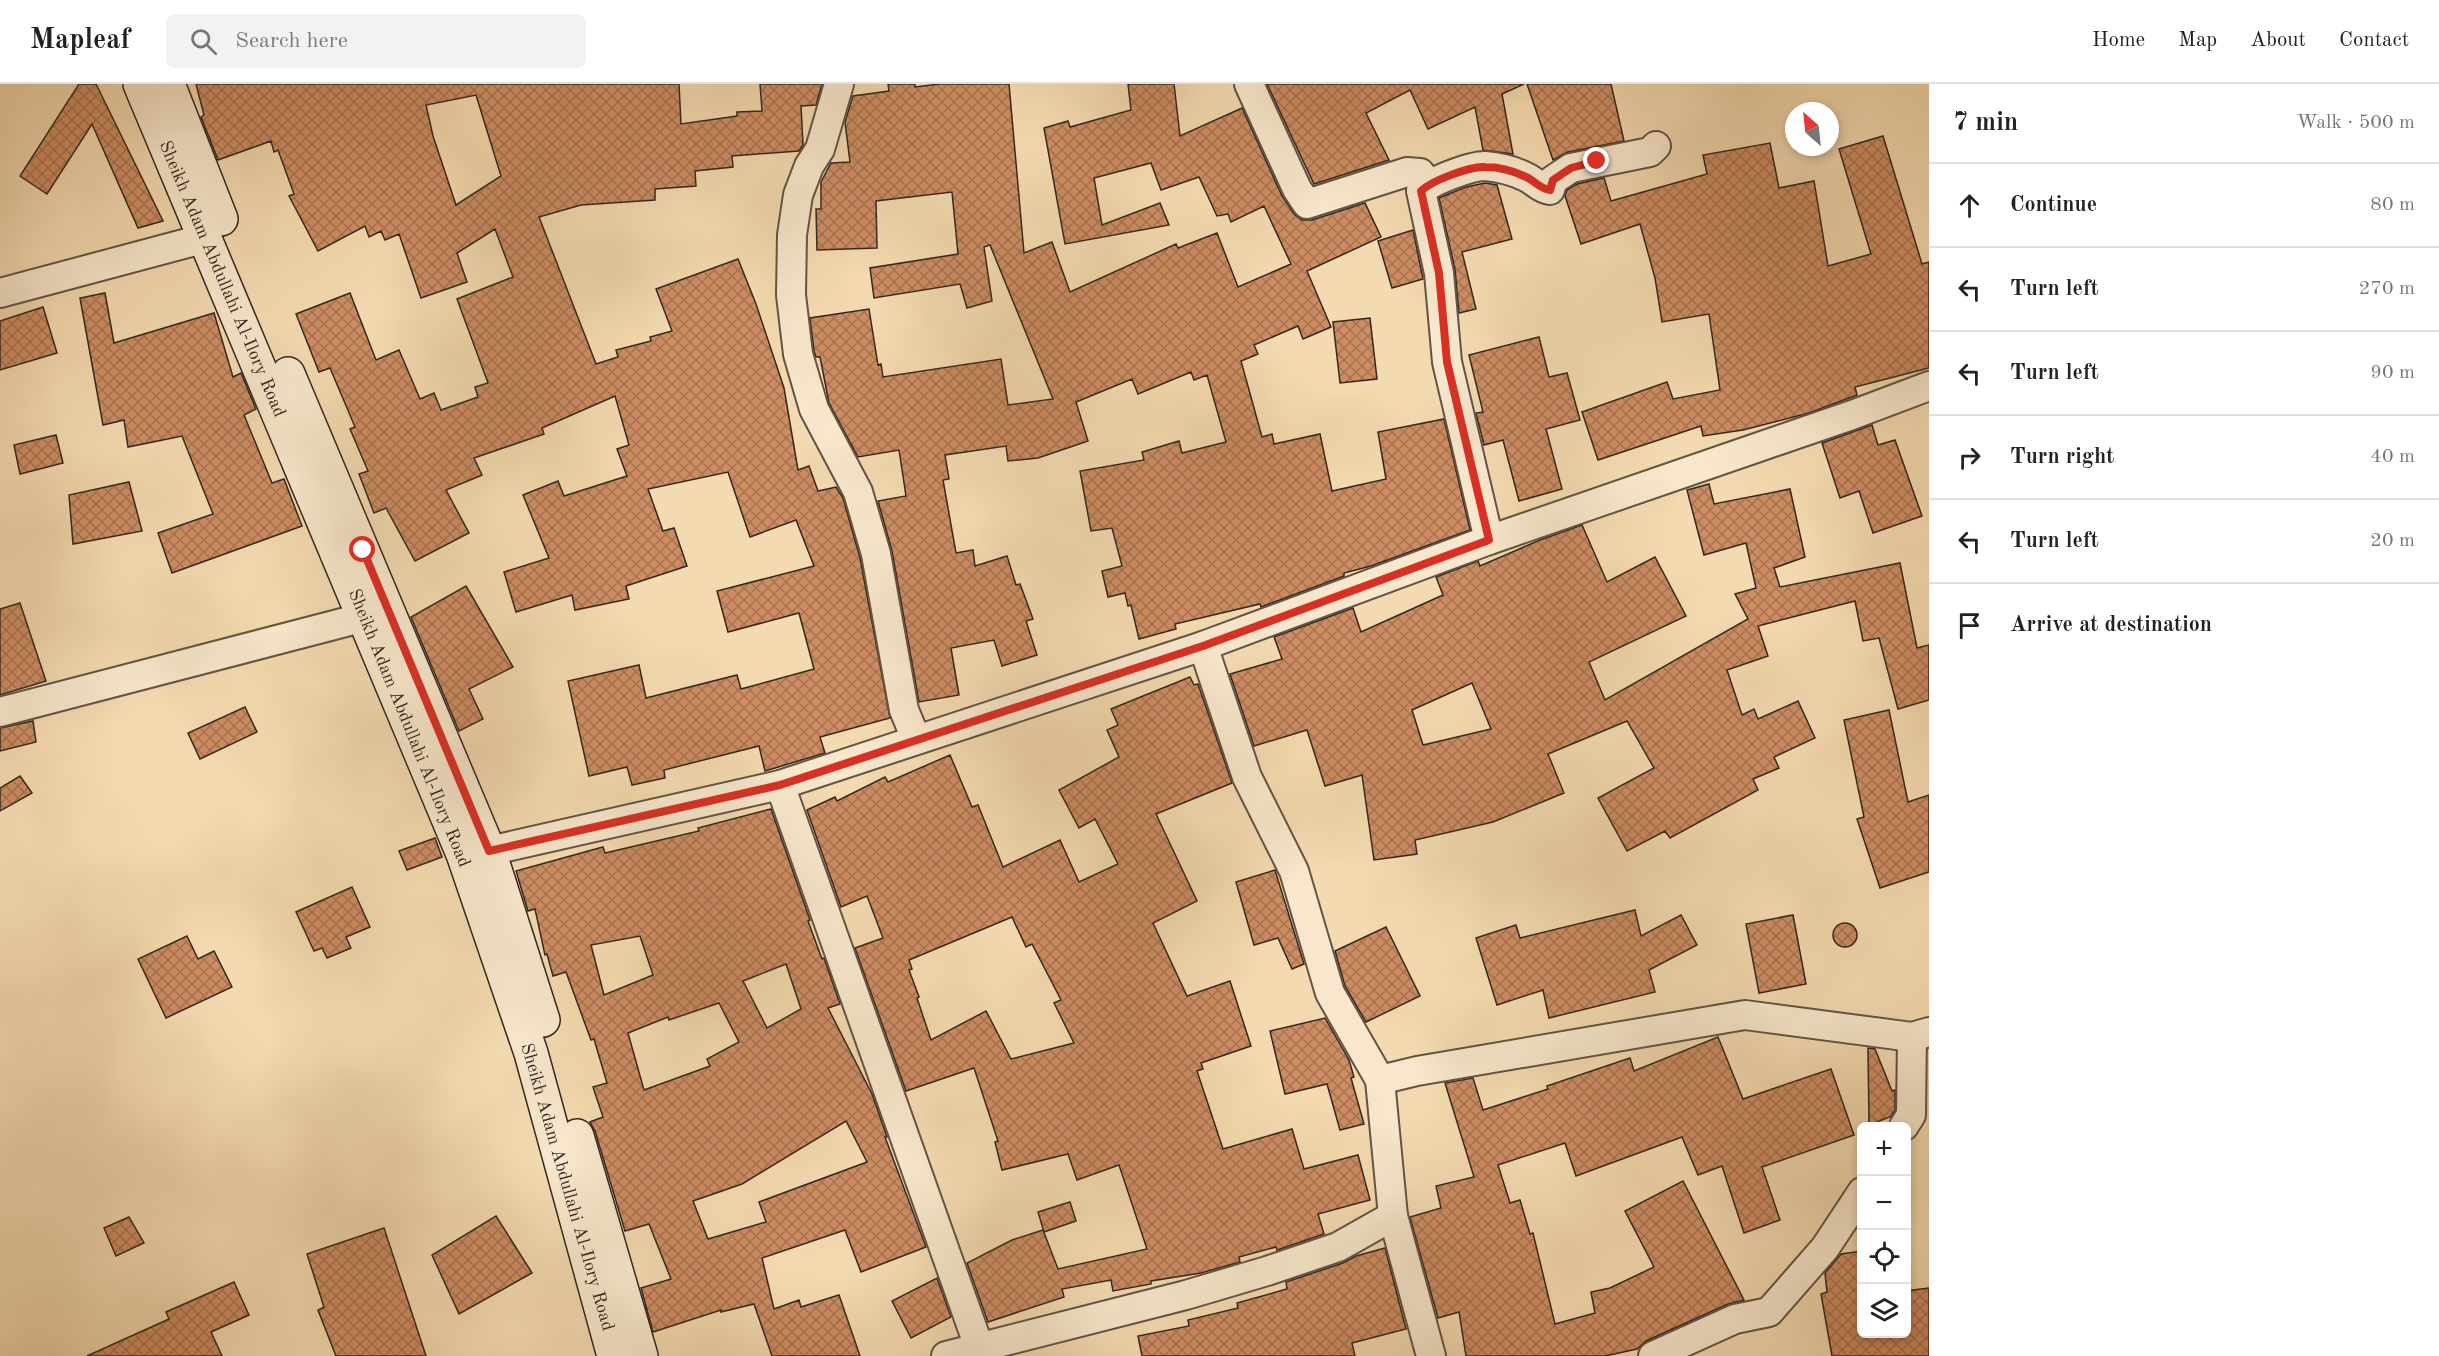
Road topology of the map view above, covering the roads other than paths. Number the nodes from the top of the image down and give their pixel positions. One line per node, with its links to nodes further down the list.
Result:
1 (140, 84): 7 (street, Sheikh Adam Abdullahi Al-Ilory Road)
2 (168, 84): 16 (street, Sheikh Adam Abdullahi Al-Ilory Road)
3 (839, 84): 14 (street)
4 (1249, 84): 6 (street)
5 (1656, 146): 6 (street)
6 (1428, 183): 10 (street)
7 (206, 238): 8 (street); 11 (street, Sheikh Adam Abdullahi Al-Ilory Road)
8 (0, 293)
9 (1929, 386): 10 (street)
10 (1489, 540): 12 (street)
11 (365, 617): 13 (street); 23 (street, Sheikh Adam Abdullahi Al-Ilory Road)
12 (1203, 646): 14 (street); 18 (street)
13 (0, 712)
14 (916, 739): 15 (street)
15 (780, 785): 16 (street); 22 (street)
16 (489, 851): 24 (street, Sheikh Adam Abdullahi Al-Ilory Road)
17 (1920, 1034): 18 (street); 19 (street)
18 (1380, 1080): 21 (street)
19 (1907, 1122)
20 (1857, 1200): 27 (street)
21 (1393, 1216): 22 (street); 26 (street)
22 (979, 1347): 25 (street)
23 (614, 1356)
24 (641, 1356)
25 (946, 1356)
26 (1431, 1356)
27 (1653, 1356)

